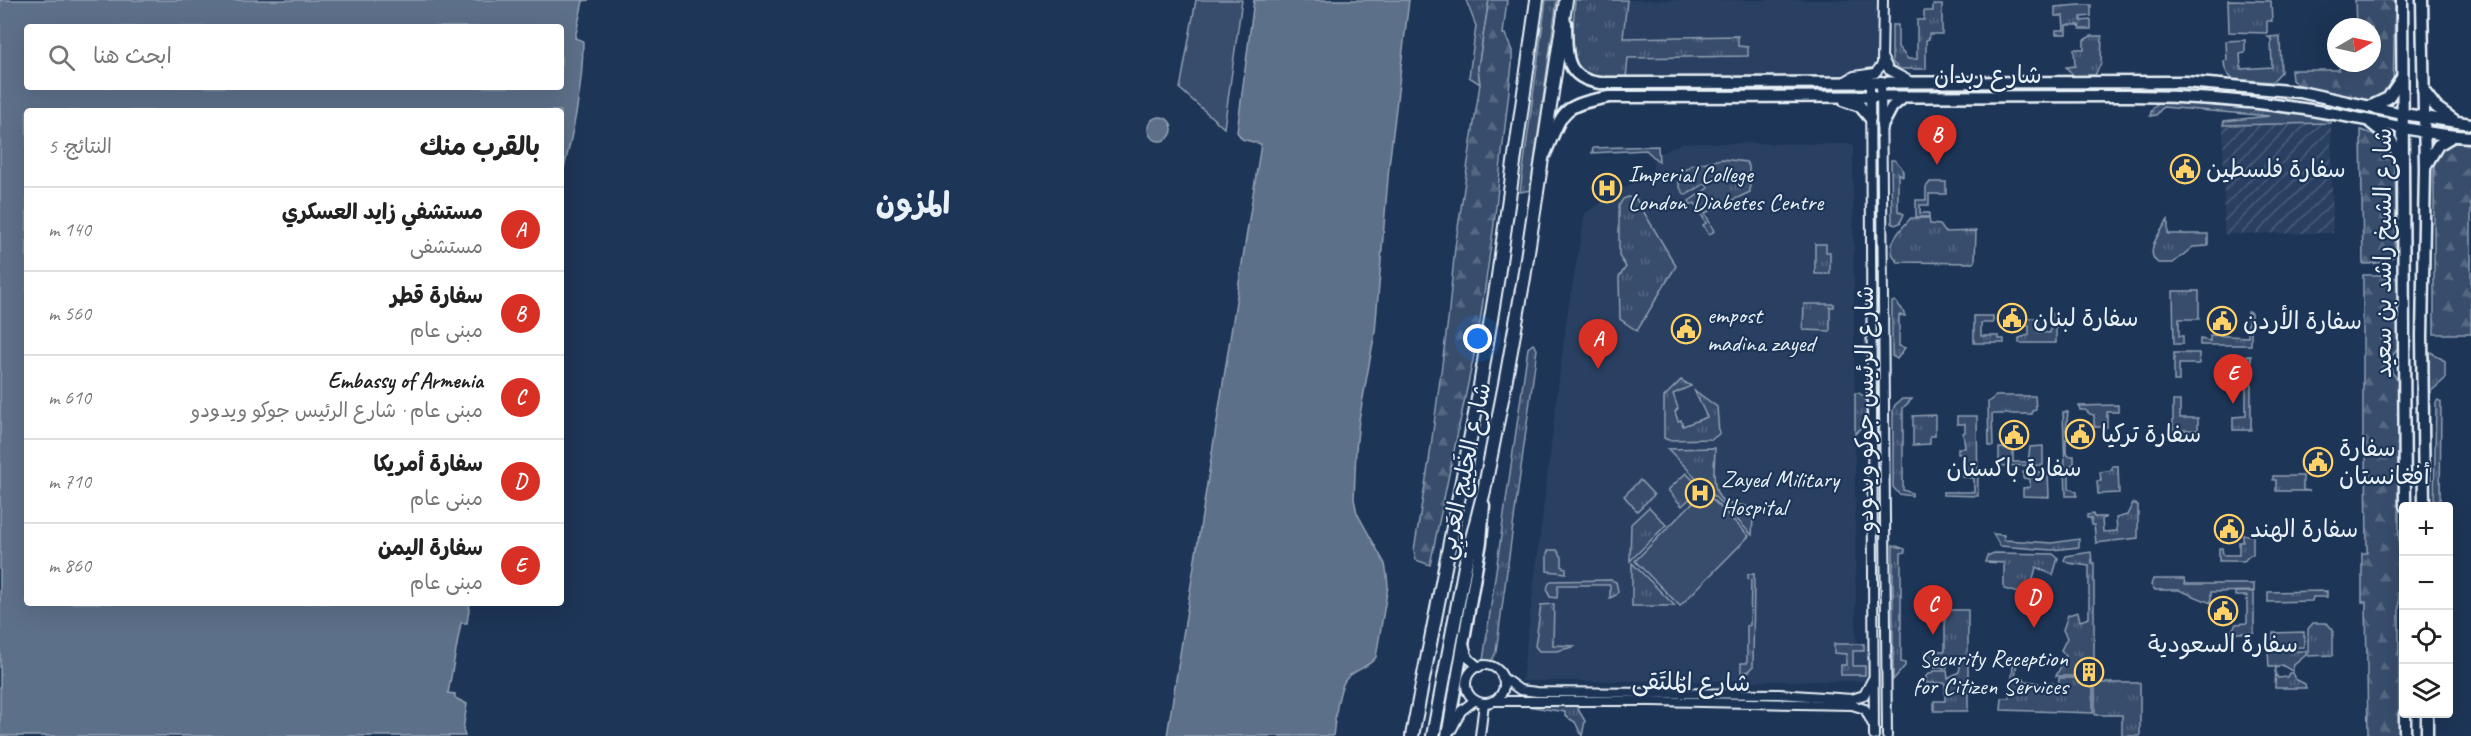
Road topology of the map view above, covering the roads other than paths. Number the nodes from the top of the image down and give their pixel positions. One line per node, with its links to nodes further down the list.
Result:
1 (1537, 0): 47 (highway, شارع الخَلِيج العَربِي)
2 (1883, 0): 6 (street)
3 (2402, 0): 7 (main road, شارع الشيخ راشد بن سعيد)
4 (2422, 0): 13 (main road, شارع الشيخ راشد بن سعيد)
5 (1566, 5): 11 (main road, شارع ربدان); 30 (highway, شارع الخَلِيج العَربِي)
6 (1884, 59): 8 (street); 9 (street)
7 (2402, 76): 17 (main road); 18 (main road, شارع الشيخ راشد بن سعيد)
8 (1845, 81): 11 (main road, شارع ربدان); 12 (main road, شارع ربدان)
9 (1909, 81): 10 (main road, شارع ربدان); 12 (main road, شارع ربدان)
10 (1959, 81): 12 (main road); 17 (main road, شارع ربدان)
11 (1600, 83): 16 (main road)
12 (1877, 89): 14 (main road, شارع ربدان); 15 (main road, شارع ربدان); 19 (street, شارع الرئيس جوكو ويدودو); 23 (street, شارع الرئيس جوكو ويدودو)
13 (2423, 90): 20 (main road, شارع الشيخ راشد بن سعيد); 22 (main road)
14 (1834, 97): 16 (main road, شارع ربدان); 19 (main road)
15 (1904, 97): 21 (main road, شارع ربدان); 23 (main road)
16 (1609, 98): 30 (main road, شارع ربدان)
17 (2369, 106): 18 (main road, شارع ربدان)
18 (2403, 114): 20 (main road, شارع ربدان); 24 (main road, شارع الشيخ راشد بن سعيد)
19 (1870, 118): 28 (street, شارع الرئيس جوكو ويدودو)
20 (2424, 118): 22 (main road, شارع ربدان); 25 (main road, شارع الشيخ راشد بن سعيد)
21 (2369, 121): 24 (main road, شارع ربدان); 31 (main road)
22 (2467, 124)
23 (1882, 126): 29 (street, شارع الرئيس جوكو ويدودو)
24 (2403, 128): 25 (main road, شارع ربدان); 31 (main road, شارع الشيخ راشد بن سعيد)
25 (2424, 131): 26 (main road, شارع ربدان); 32 (main road, شارع الشيخ راشد بن سعيد)
26 (2454, 136): 27 (main road, شارع ربدان); 32 (main road)
27 (2471, 137)
28 (1870, 150): 29 (street); 38 (street, شارع الرئيس جوكو ويدودو)
29 (1883, 150): 51 (street, شارع الرئيس جوكو ويدودو)
30 (1540, 165): 33 (highway, شارع الخَلِيج العَربِي)
31 (2403, 167): 34 (main road, شارع الشيخ راشد بن سعيد)
32 (2425, 168): 35 (main road, شارع الشيخ راشد بن سعيد)
33 (1484, 492): 36 (main road); 48 (highway, شارع الخَلِيج العَربِي)
34 (2405, 502)
35 (2424, 502)
36 (1466, 624): 37 (street); 49 (main road)
37 (1479, 667): 39 (street); 41 (street)
38 (1874, 674): 40 (street, شارع المُلتَقى); 46 (street, شارع الرئيس جوكو ويدودو)
39 (1502, 676): 40 (street, شارع المُلتَقى); 43 (street)
40 (1537, 692): 42 (street)
41 (1474, 700): 43 (street); 49 (street)
42 (1514, 700): 43 (street, شارع المُلتَقى); 46 (street, شارع المُلتَقى)
43 (1489, 702): 50 (street)
44 (2405, 718): 52 (main road)
45 (2427, 718): 53 (main road)
46 (1874, 733)
47 (1412, 736)
48 (1433, 736)
49 (1448, 736)
50 (1480, 736)
51 (1887, 736)
52 (2406, 736)
53 (2427, 736)

